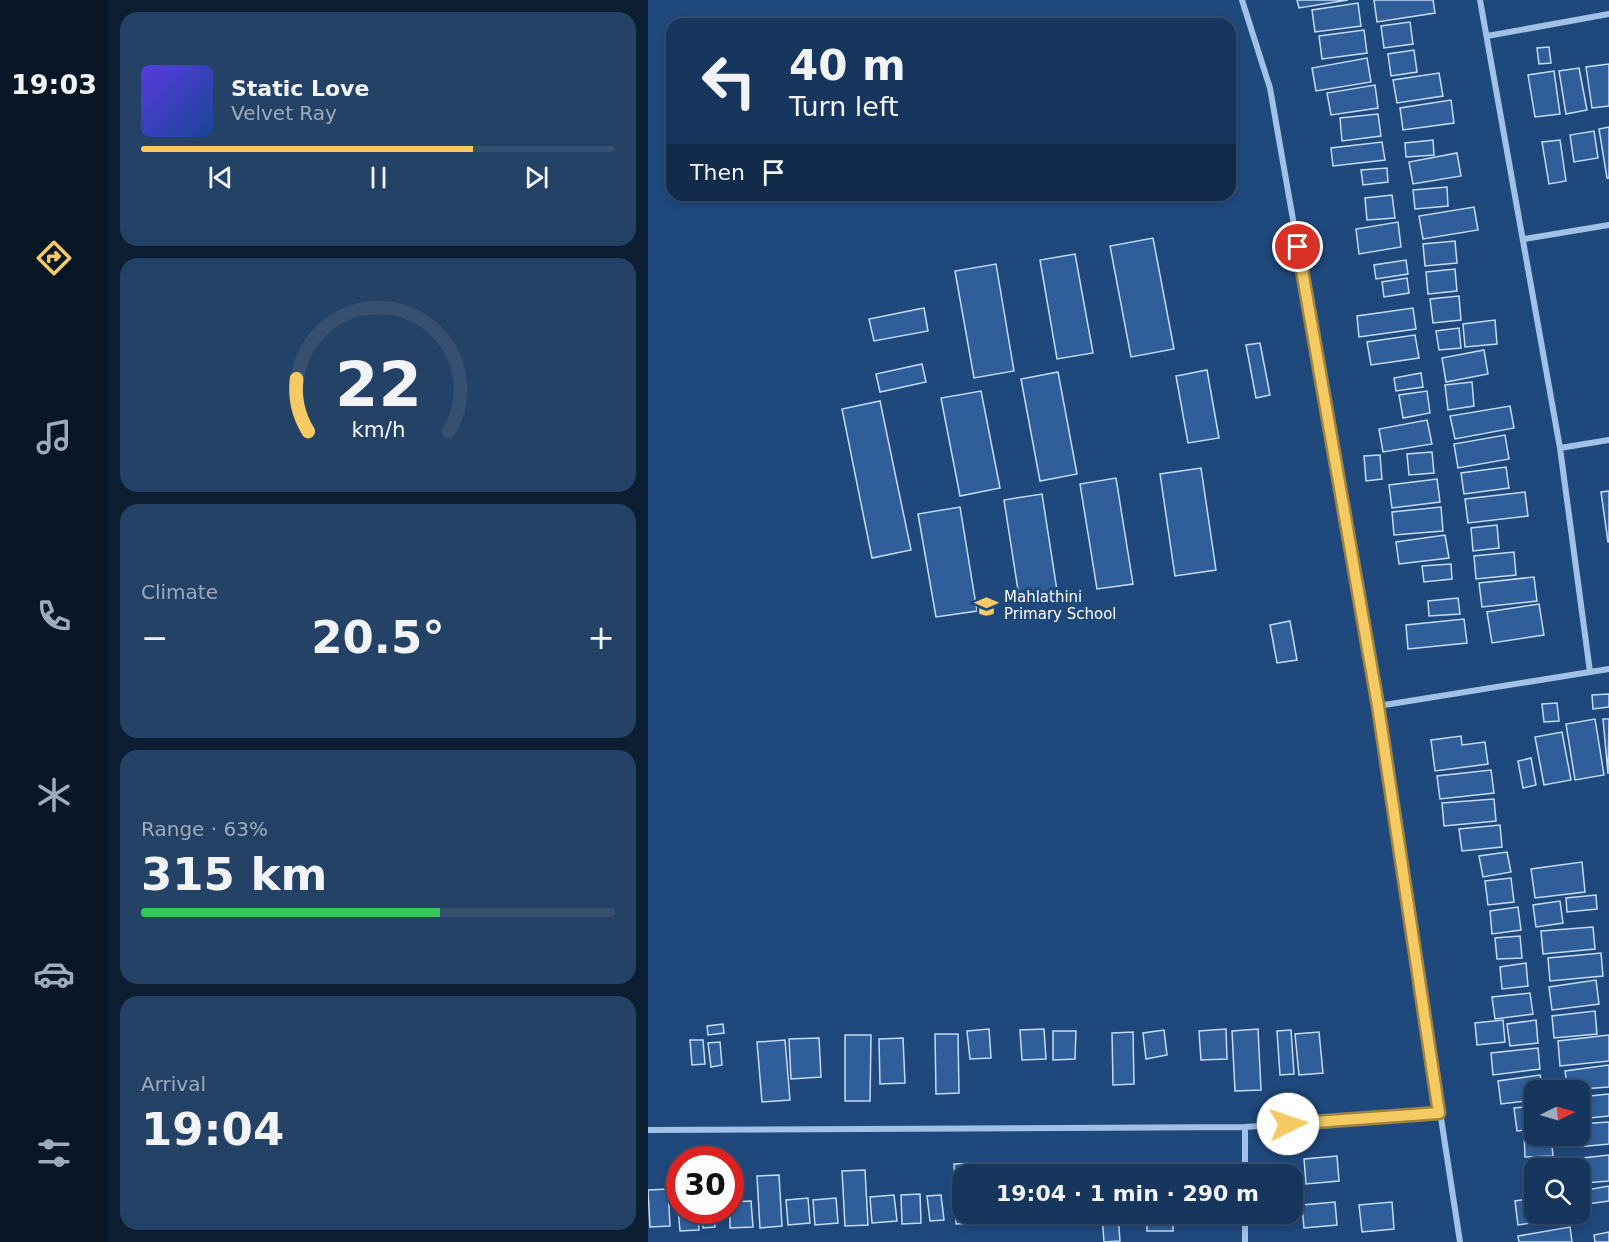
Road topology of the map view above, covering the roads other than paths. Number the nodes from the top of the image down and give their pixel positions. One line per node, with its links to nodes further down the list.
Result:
1 (1242, 0): 11 (street)
2 (1480, 0): 4 (street)
3 (1609, 14): 4 (street)
4 (1487, 36): 6 (street)
5 (1609, 225): 6 (street)
6 (1524, 239): 8 (street)
7 (1609, 440): 8 (street)
8 (1560, 448): 10 (street)
9 (1609, 669): 10 (street)
10 (1590, 672): 11 (street)
11 (1378, 706): 12 (street)
12 (1439, 1113): 13 (street); 18 (street)
13 (1245, 1127): 14 (street); 15 (street)
14 (648, 1130)
15 (1245, 1164)
16 (1245, 1224): 17 (street)
17 (1245, 1242)
18 (1460, 1242)

